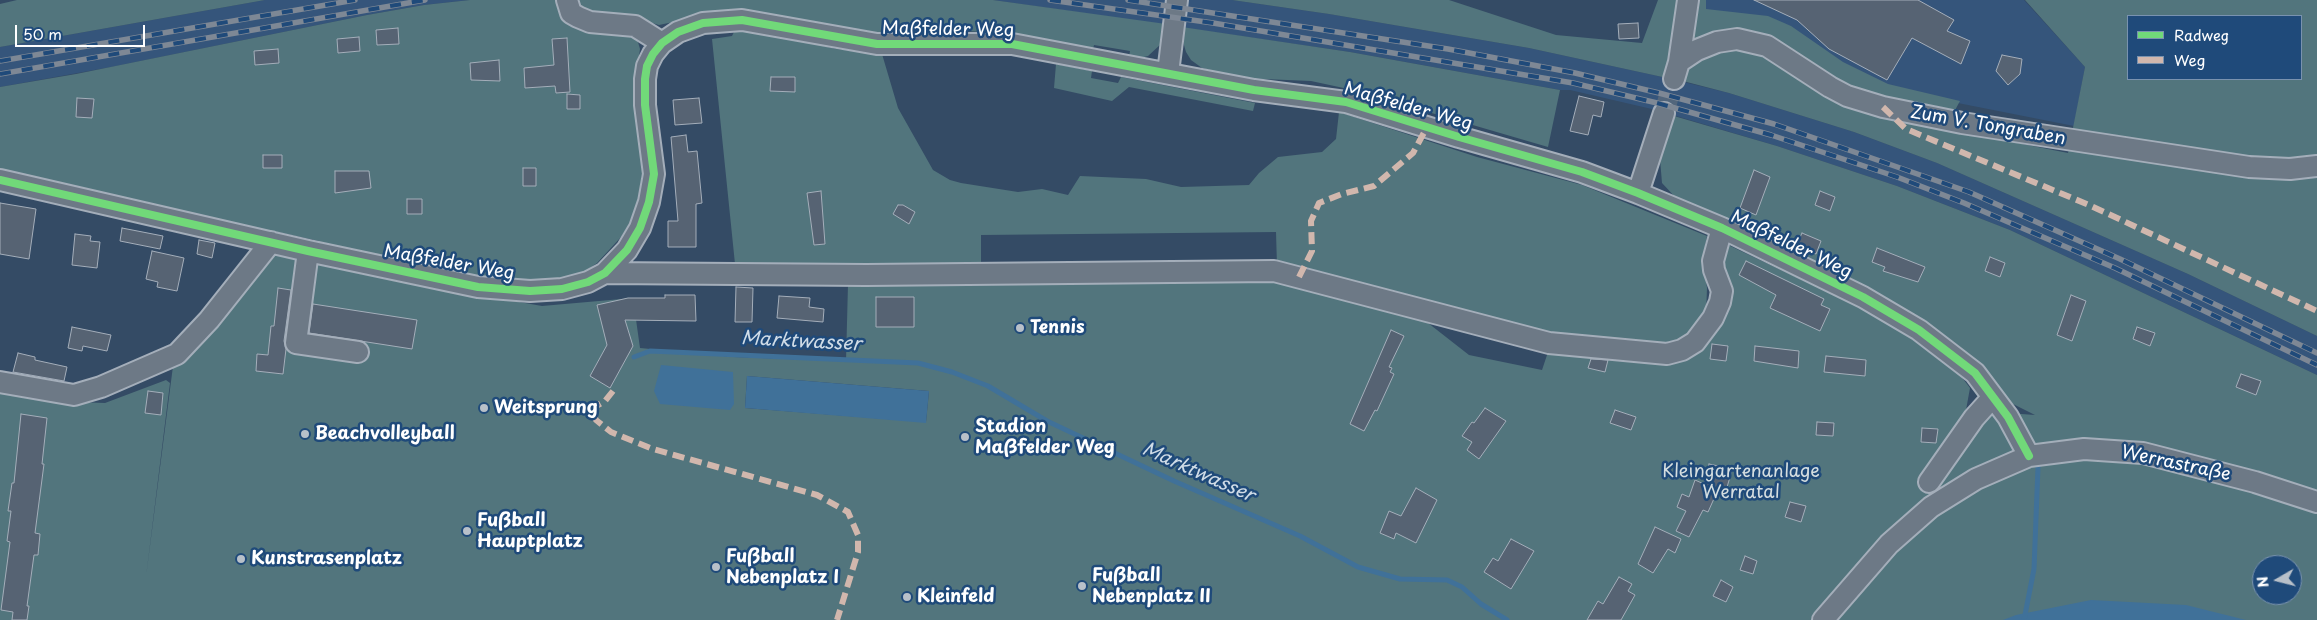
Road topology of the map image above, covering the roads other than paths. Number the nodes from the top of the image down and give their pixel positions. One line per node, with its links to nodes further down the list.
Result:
1 (567, 0): 4 (street)
2 (1177, 0): 5 (street)
3 (1688, 0): 7 (street, Zum V. Tongraben)
4 (662, 43): 5 (street, Maßfelder Weg); 13 (street, Maßfelder Weg)
5 (1168, 73): 9 (street, Maßfelder Weg)
6 (1664, 113): 9 (street)
7 (2317, 166)
8 (0, 180): 11 (street, Maßfelder Weg)
9 (1638, 193): 10 (street, Maßfelder Weg)
10 (1722, 228): 13 (street); 16 (street, Maßfelder Weg)
11 (271, 242): 12 (street, Maßfelder Weg); 15 (street)
12 (308, 251): 13 (street, Maßfelder Weg); 14 (street)
13 (605, 273)
14 (358, 352)
15 (0, 382)
16 (1992, 398): 17 (street, Maßfelder Weg); 18 (street)
17 (2029, 456): 19 (street, Werrastraße); 20 (street, Werrastraße)
18 (1929, 482)
19 (2317, 502)
20 (1824, 620)

